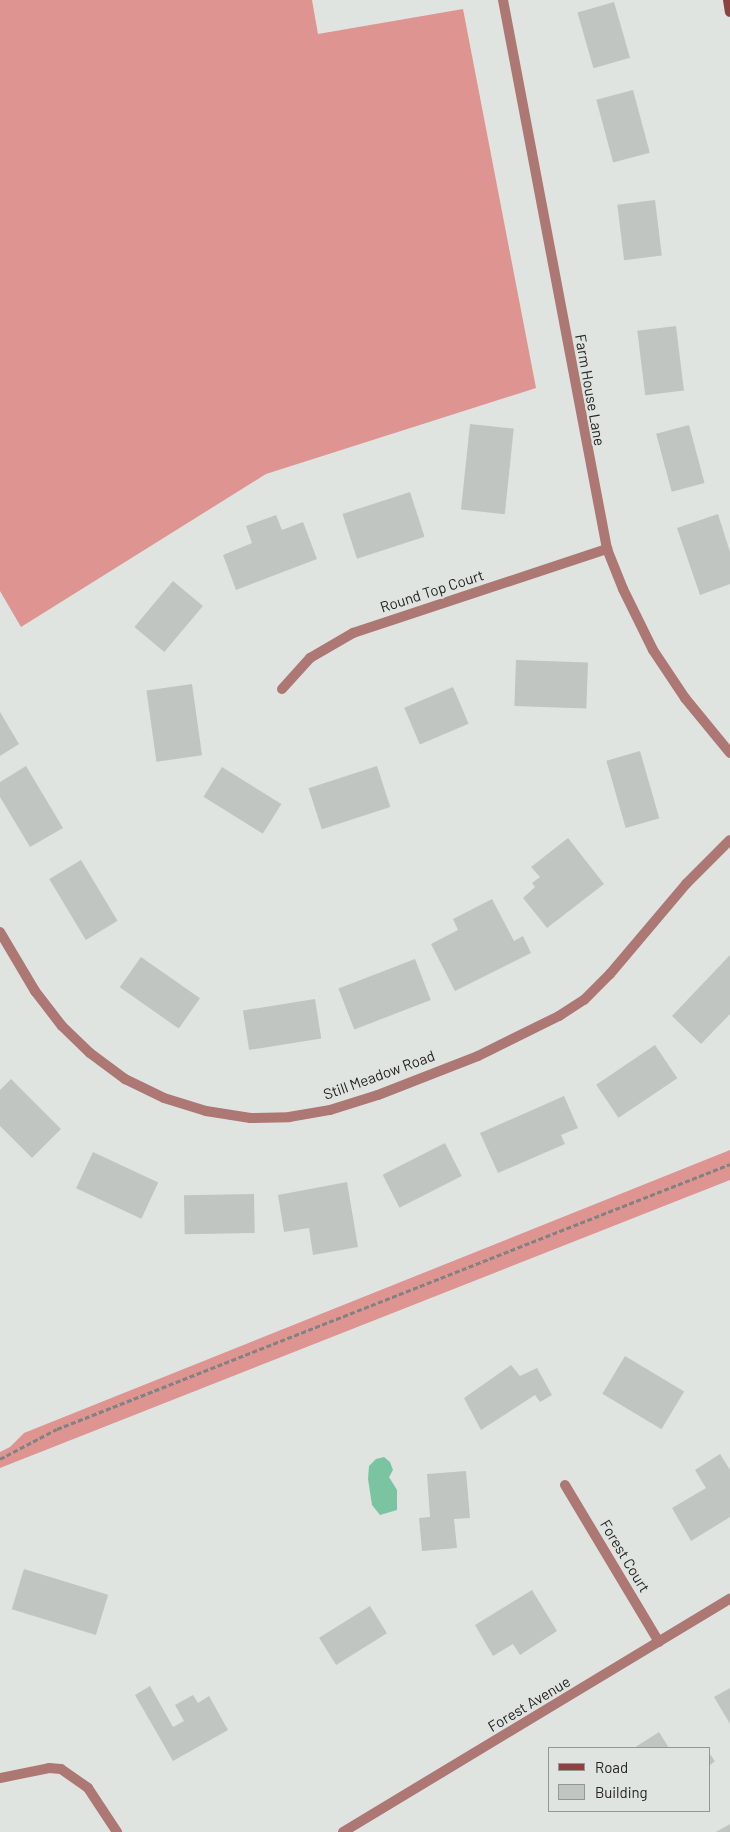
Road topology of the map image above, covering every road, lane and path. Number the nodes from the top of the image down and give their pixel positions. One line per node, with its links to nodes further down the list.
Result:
1 (503, 0): 4 (street, Farm House Lane)
2 (728, 0): 3 (main road)
3 (730, 12)
4 (607, 549): 5 (street, Round Top Court); 6 (street, Farm House Lane)
5 (282, 689)
6 (730, 753)
7 (730, 840): 8 (street, Still Meadow Road)
8 (0, 932)
9 (730, 1164): 10 (path)
10 (0, 1459)
11 (565, 1485): 13 (street, Forest Court)
12 (730, 1599): 13 (street, Forest Avenue)
13 (659, 1642): 16 (street, Forest Avenue)
14 (0, 1778): 15 (street)
15 (117, 1832)
16 (343, 1832)

